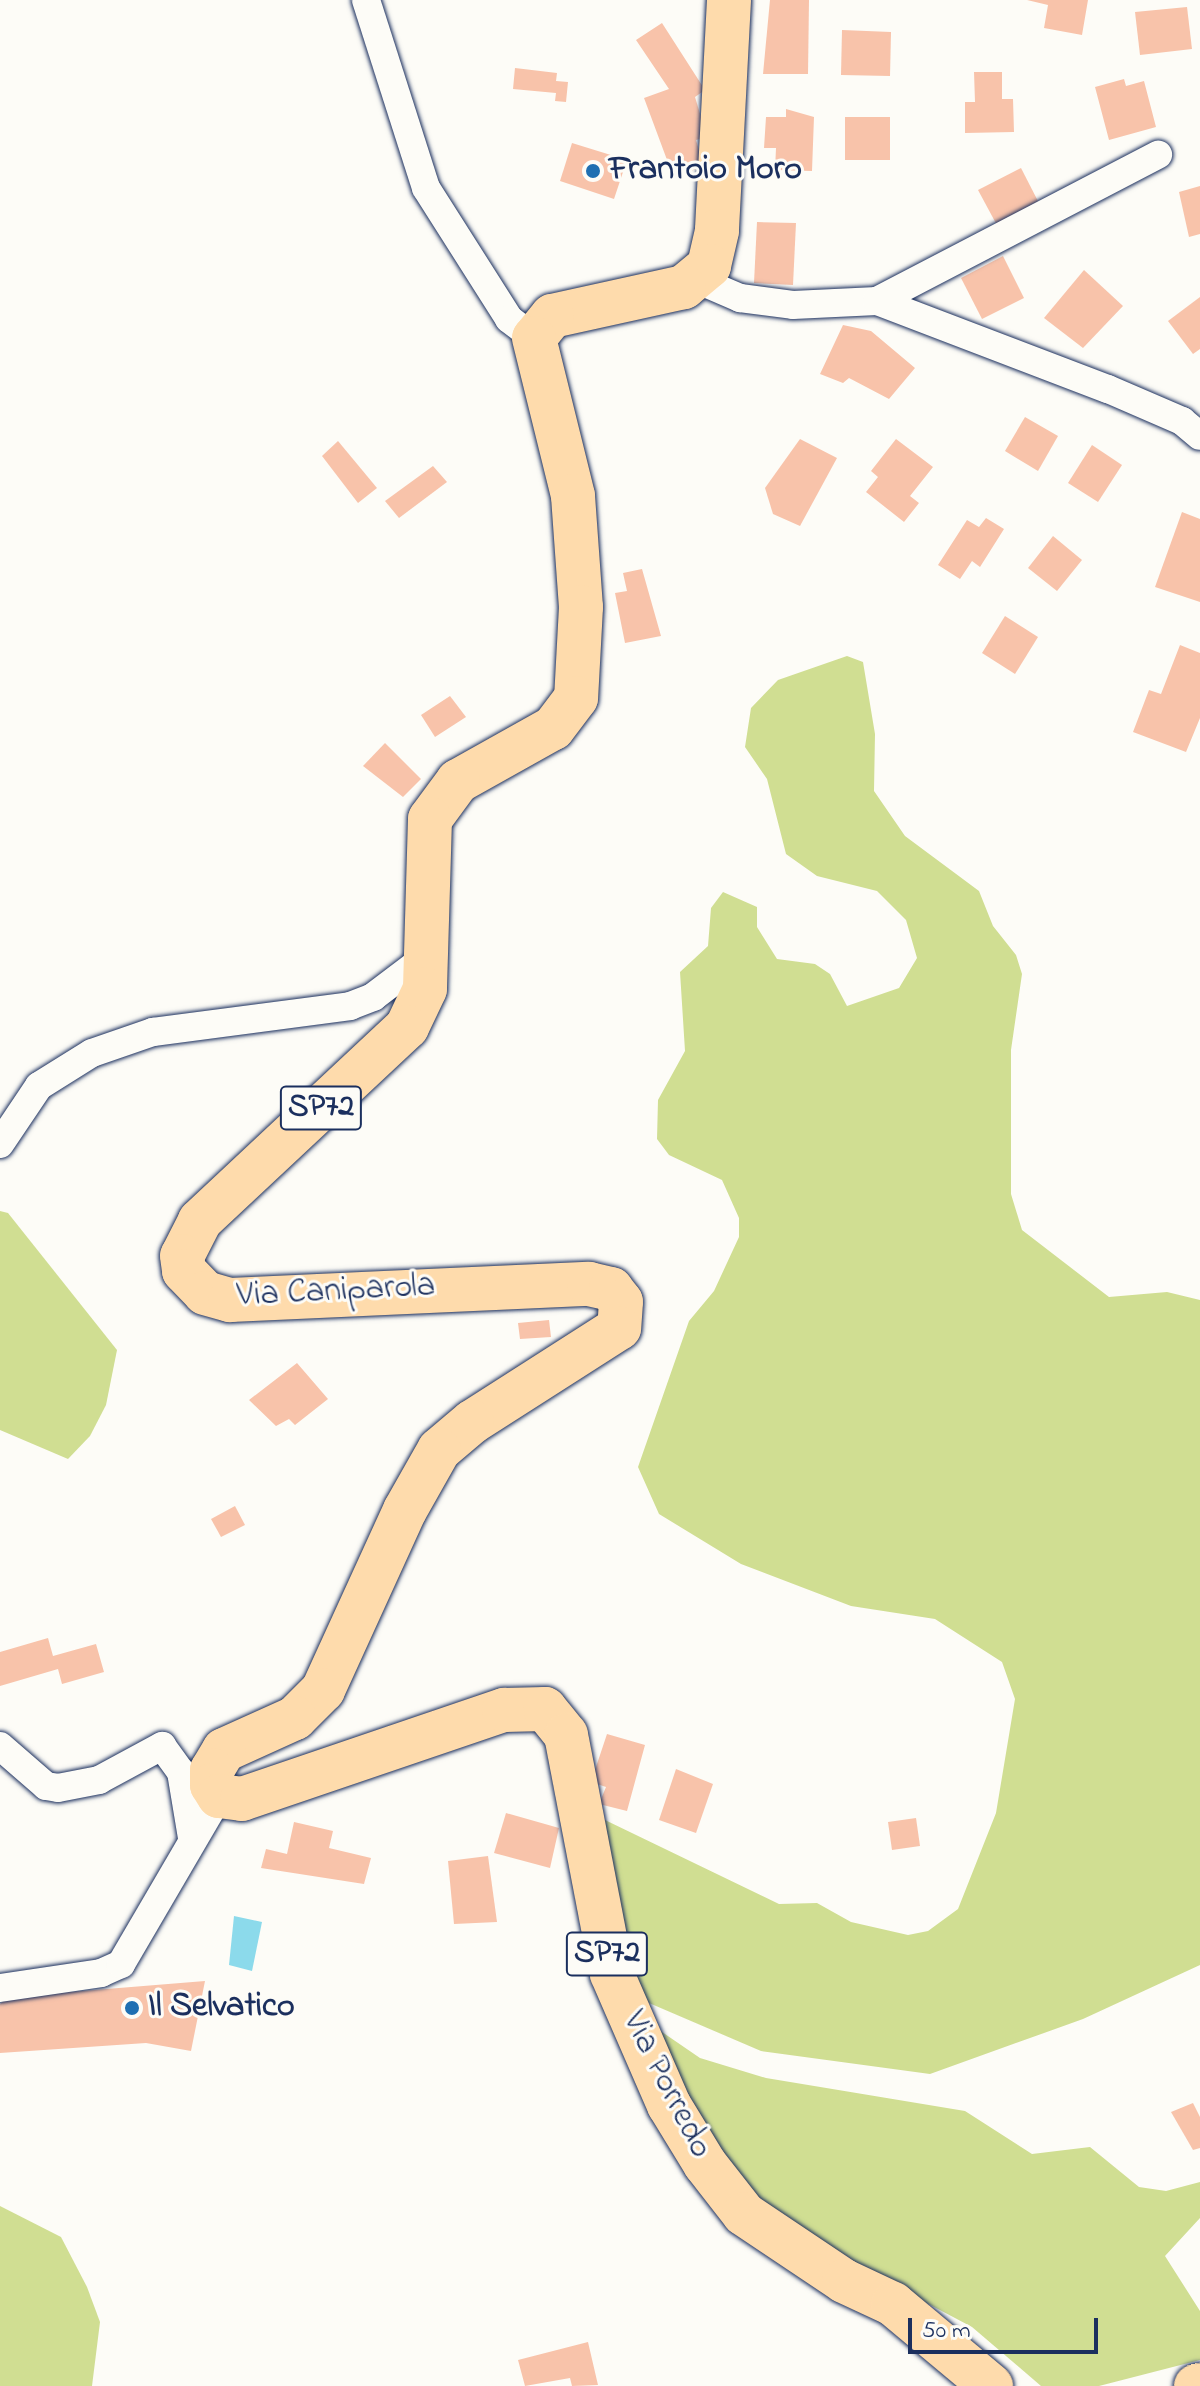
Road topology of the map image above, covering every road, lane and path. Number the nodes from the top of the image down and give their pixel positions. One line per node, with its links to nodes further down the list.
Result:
1 (366, 0): 6 (street)
2 (729, 0): 4 (main road)
3 (1158, 155): 5 (street)
4 (698, 280): 5 (street); 6 (main road)
5 (877, 301): 7 (street)
6 (534, 338): 8 (main road, Via Caniparola / SP72)
7 (1200, 436)
8 (427, 956): 9 (street); 11 (main road, Via Caniparola / SP72)
9 (0, 1144)
10 (0, 1746): 12 (street)
11 (219, 1796): 12 (street); 14 (main road, Via Porredo / SP72)
12 (192, 1838): 13 (street)
13 (0, 1988)
14 (991, 2386)

